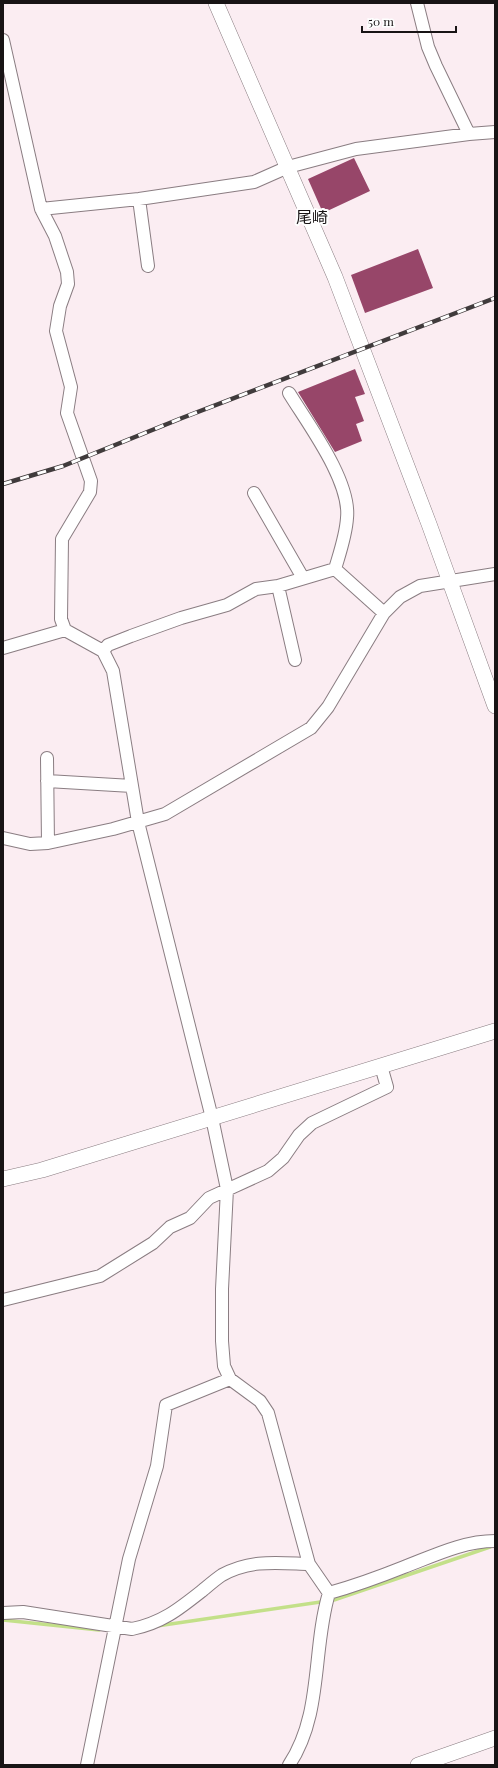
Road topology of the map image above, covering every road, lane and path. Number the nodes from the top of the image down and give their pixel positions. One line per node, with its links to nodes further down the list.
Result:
1 (216, 3): 6 (street)
2 (417, 3): 5 (street)
3 (3, 40): 8 (street)
4 (495, 132): 5 (street)
5 (469, 134): 6 (street)
6 (288, 167): 7 (street); 15 (street)
7 (139, 199): 8 (street); 9 (street)
8 (41, 209): 18 (street)
9 (148, 266)
10 (289, 392): 12 (street)
11 (254, 493): 14 (street)
12 (335, 569): 14 (street); 17 (street)
13 (495, 574): 15 (street)
14 (302, 578): 16 (street)
15 (450, 580): 17 (street); 22 (street)
16 (278, 586): 20 (street); 21 (street)
17 (384, 613): 26 (street)
18 (65, 630): 19 (street); 20 (street)
19 (3, 648)
20 (103, 651): 25 (street)
21 (295, 660)
22 (495, 706)
23 (47, 758): 24 (street)
24 (47, 780): 25 (street); 28 (street)
25 (132, 786): 26 (street)
26 (138, 822): 28 (street); 31 (street)
27 (3, 838): 28 (street)
28 (48, 843)
29 (495, 1031): 30 (street)
30 (381, 1066): 31 (street); 33 (street)
31 (212, 1118): 32 (street); 33 (street)
32 (3, 1179)
33 (227, 1189): 34 (street); 35 (street)
34 (3, 1300)
35 (230, 1379): 37 (street); 40 (street)
36 (495, 1541): 38 (street)
37 (309, 1564): 38 (street); 40 (street)
38 (328, 1594): 43 (street)
39 (3, 1613): 40 (street)
40 (116, 1627): 42 (street)
41 (495, 1738): 44 (street)
42 (88, 1765)
43 (289, 1765)
44 (418, 1765)

